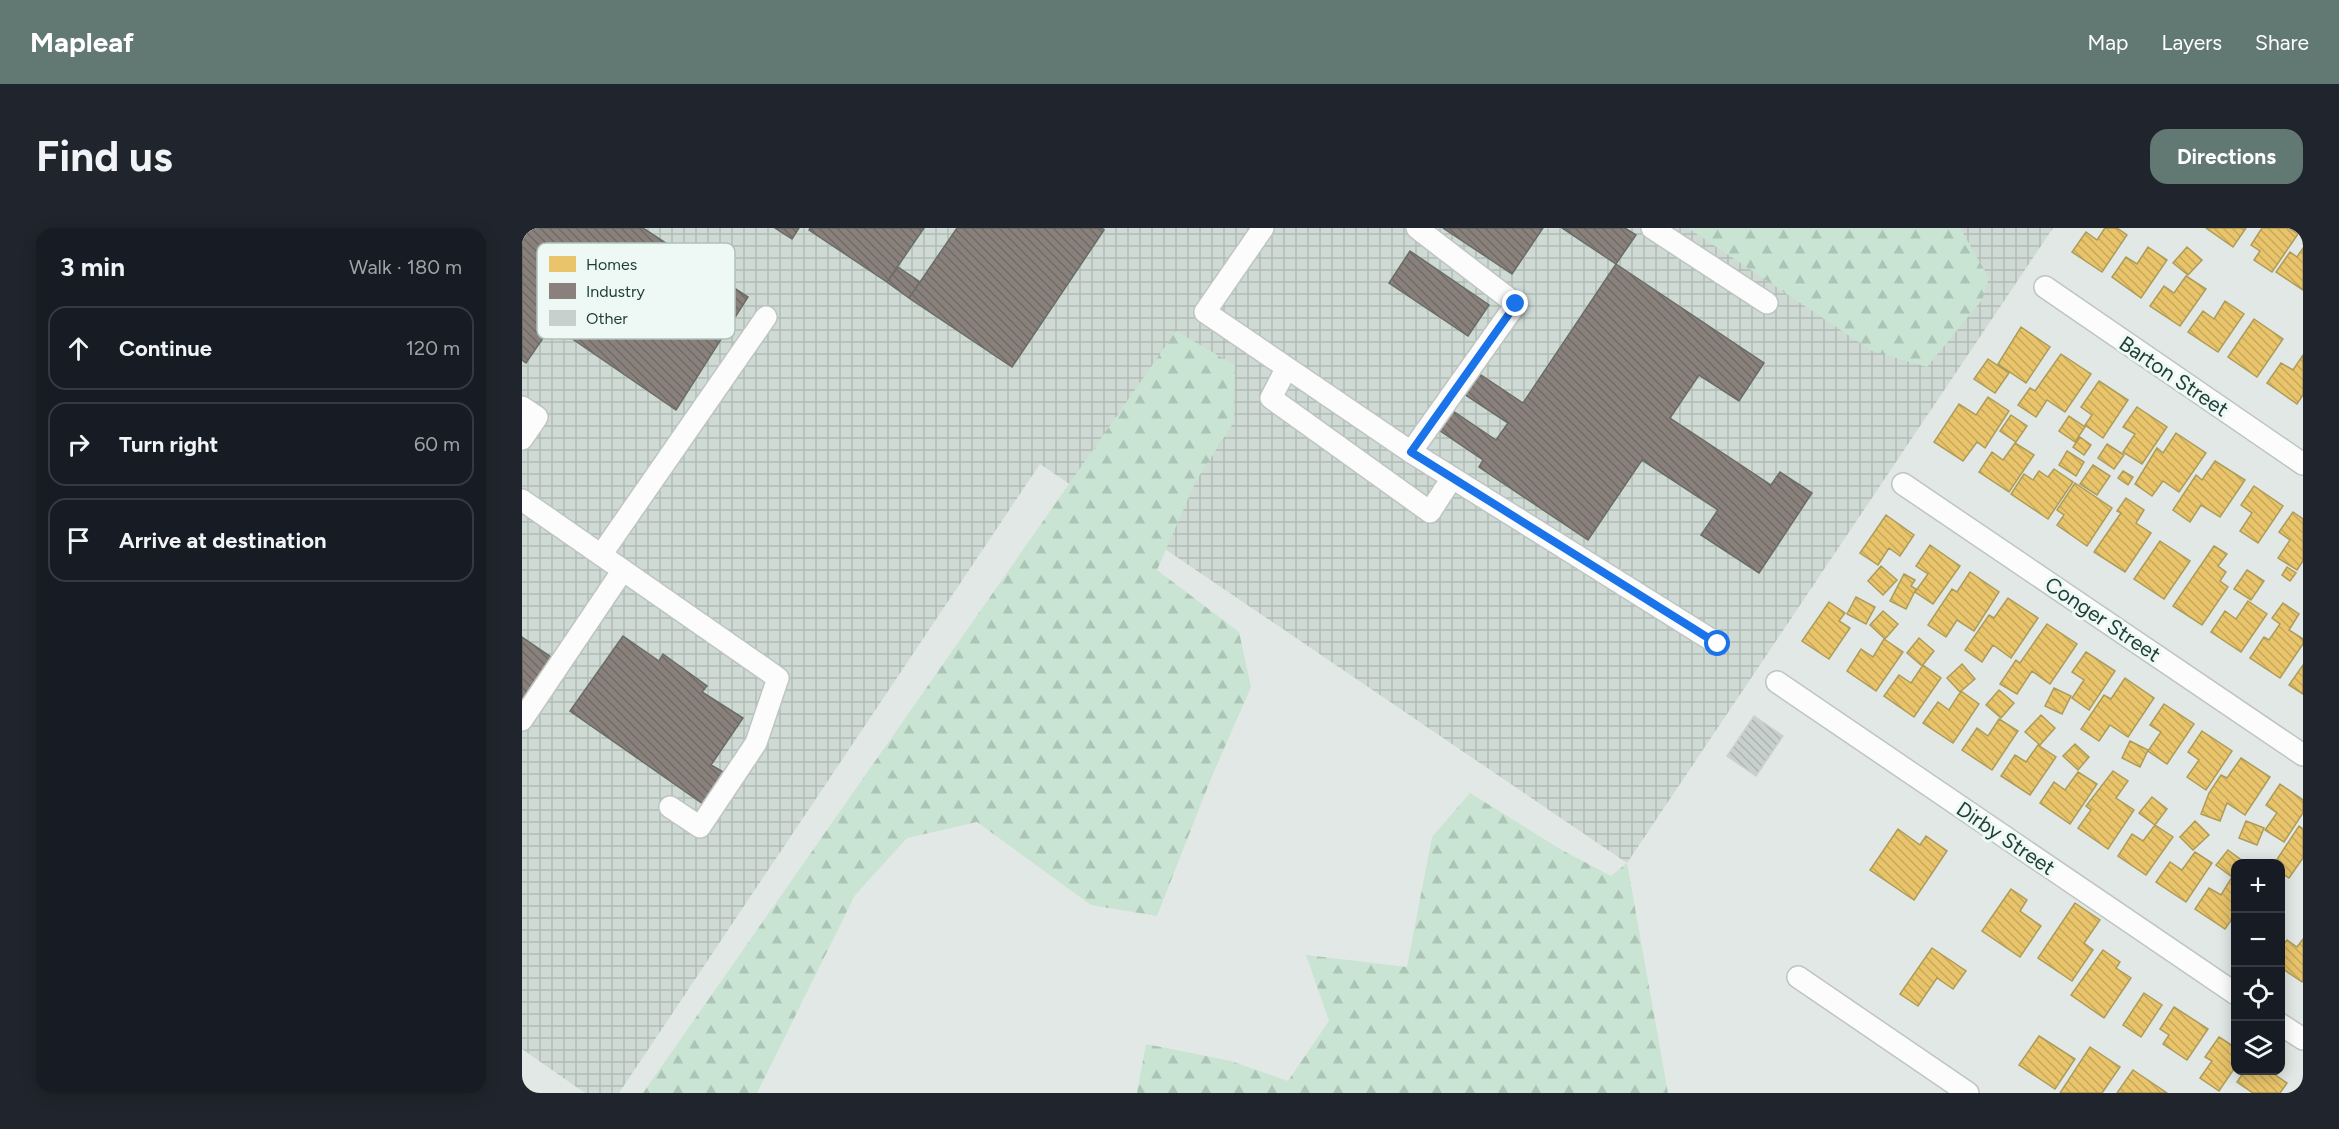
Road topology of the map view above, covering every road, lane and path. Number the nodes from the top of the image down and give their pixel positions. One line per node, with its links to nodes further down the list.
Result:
1 (1263, 228): 7 (street)
2 (1417, 228): 10 (street)
3 (1653, 228): 5 (street)
4 (2045, 287): 11 (street, Barton Street)
5 (1767, 303)
6 (766, 317): 15 (street)
7 (1286, 369): 10 (street); 12 (street)
8 (522, 407): 9 (street)
9 (522, 439)
10 (1411, 452): 12 (street)
11 (2303, 464)
12 (1452, 478): 17 (street)
13 (1903, 484): 20 (street, Conger Street)
14 (522, 500): 15 (street)
15 (601, 555): 16 (street)
16 (623, 570): 19 (street); 21 (street)
17 (1718, 644)
18 (1777, 682): 23 (street, Dirby Street)
19 (522, 720)
20 (2303, 754)
21 (670, 807)
22 (1798, 977): 26 (street)
23 (2231, 991)
24 (2285, 1027): 25 (street)
25 (2303, 1040)
26 (1968, 1093)

